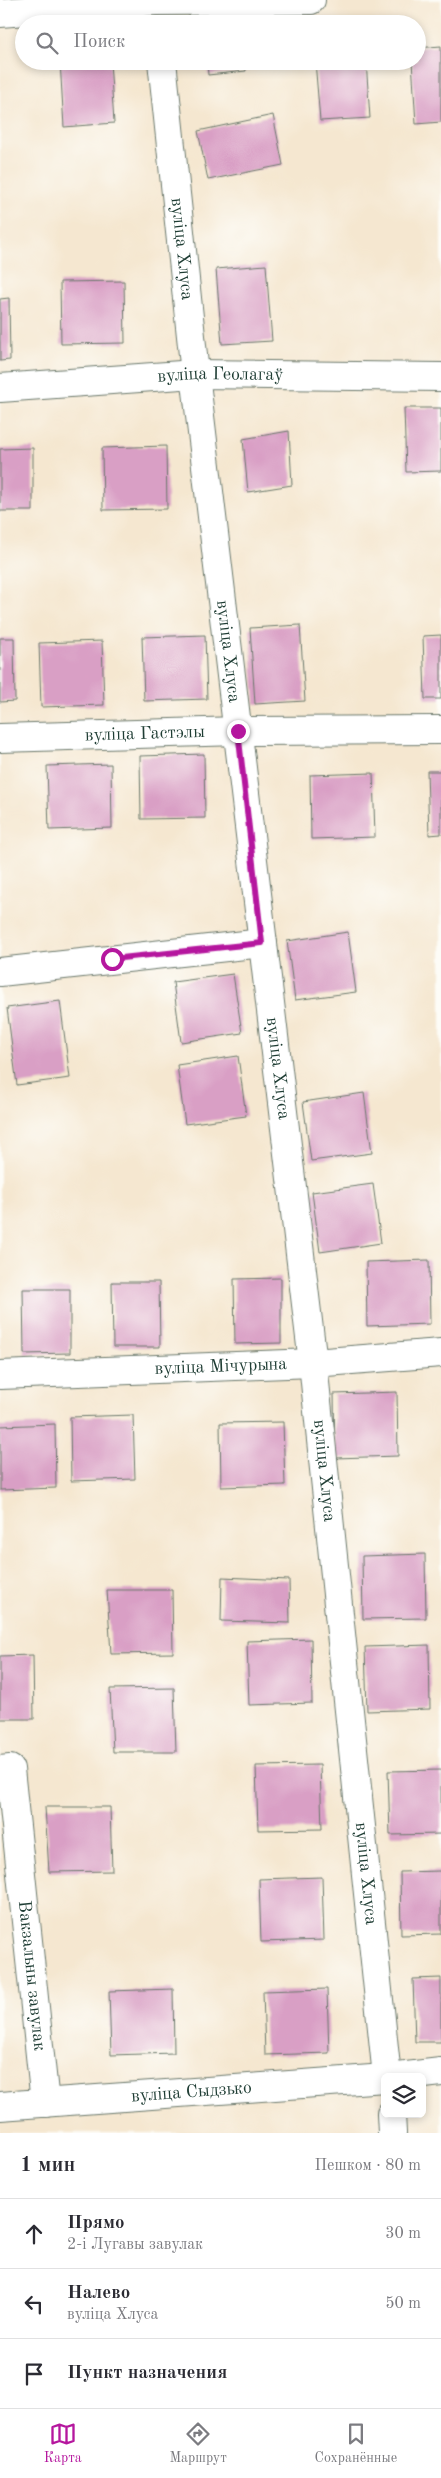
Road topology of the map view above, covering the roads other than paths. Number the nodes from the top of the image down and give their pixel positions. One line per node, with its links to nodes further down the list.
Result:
1 (311, 0): 2 (street)
2 (156, 8): 3 (street)
3 (0, 13)
4 (163, 70): 5 (street, вуліца Хлуса)
5 (195, 374): 6 (street, вуліца Геолагаў); 7 (street, вуліца Геолагаў); 9 (street, вуліца Хлуса)
6 (441, 377)
7 (0, 388)
8 (441, 730): 9 (street, вуліца Гастэлы)
9 (238, 731): 10 (street, вуліца Гастэлы); 11 (street, вуліца Хлуса)
10 (0, 738)
11 (262, 943): 12 (street); 14 (street, вуліца Хлуса)
12 (0, 972)
13 (441, 1353): 14 (street, вуліца Мічурына)
14 (313, 1363): 15 (street, вуліца Мічурына); 18 (street, вуліца Хлуса)
15 (0, 1375)
16 (0, 1770): 21 (street, Вакзальны завулак)
17 (441, 2072): 19 (street)
18 (386, 2073)
19 (426, 2074)
20 (381, 2077): 21 (street, вуліца Сыдзько)
21 (45, 2103): 22 (street, вуліца Сыдзько)
22 (0, 2106)
23 (390, 2118): 24 (street)
24 (392, 2133)

